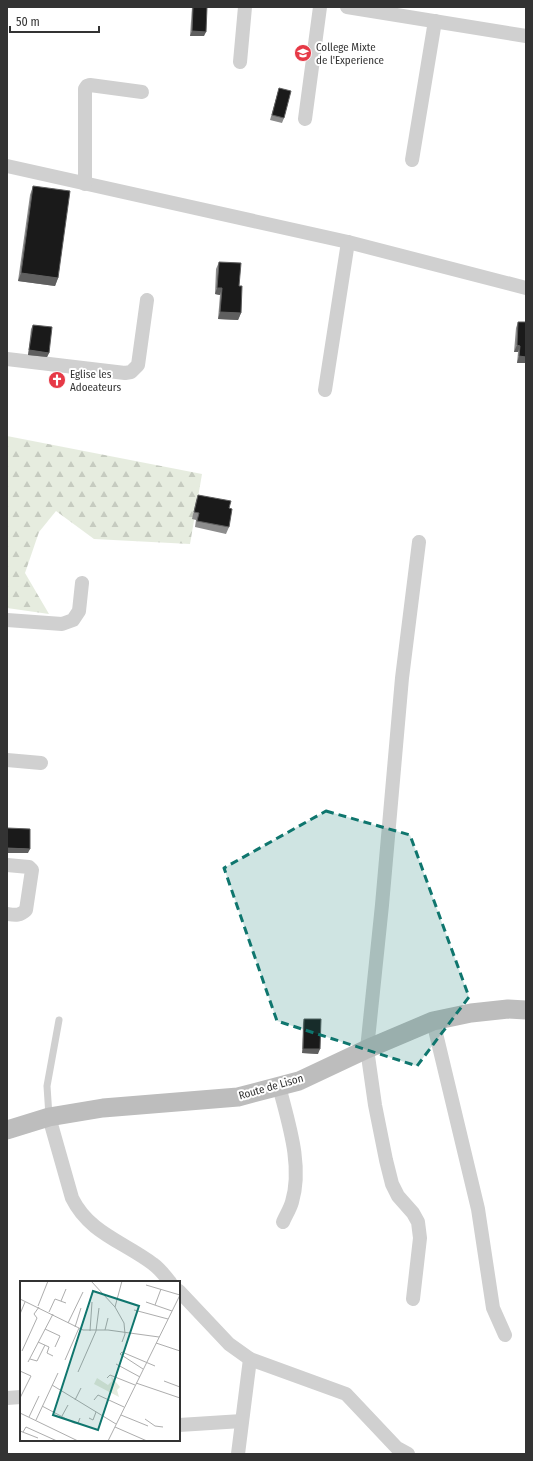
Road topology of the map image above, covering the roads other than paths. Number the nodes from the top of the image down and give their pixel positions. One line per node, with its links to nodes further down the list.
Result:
1 (245, 7): 6 (street)
2 (320, 7): 8 (street)
3 (347, 7): 4 (street)
4 (435, 21): 5 (street); 9 (street)
5 (526, 36)
6 (240, 62)
7 (142, 92): 11 (street)
8 (305, 119)
9 (412, 160)
10 (7, 166): 11 (street)
11 (85, 184): 12 (street)
12 (348, 242): 13 (street); 16 (street)
13 (526, 288)
14 (147, 300): 15 (street)
15 (7, 359)
16 (325, 390)
17 (419, 542): 27 (street)
18 (82, 583): 19 (street)
19 (7, 620)
20 (7, 760): 21 (street)
21 (41, 763)
22 (7, 865): 23 (street)
23 (7, 914)
24 (526, 1010): 26 (street, Route de Lison)
25 (59, 1020): 29 (lane)
26 (433, 1021): 27 (street, Route de Lison); 35 (street)
27 (367, 1049): 28 (street, Route de Lison); 34 (street)
28 (278, 1086): 29 (street, Route de Lison); 31 (street)
29 (49, 1117): 30 (street, Route de Lison); 32 (street)
30 (7, 1130)
31 (284, 1222)
32 (169, 1281)
33 (180, 1292): 36 (street)
34 (414, 1299)
35 (505, 1335)
36 (250, 1359): 39 (street); 42 (street)
37 (20, 1397): 38 (street)
38 (7, 1398)
39 (242, 1421): 40 (street); 41 (street)
40 (180, 1425)
41 (238, 1454)
42 (408, 1454)

